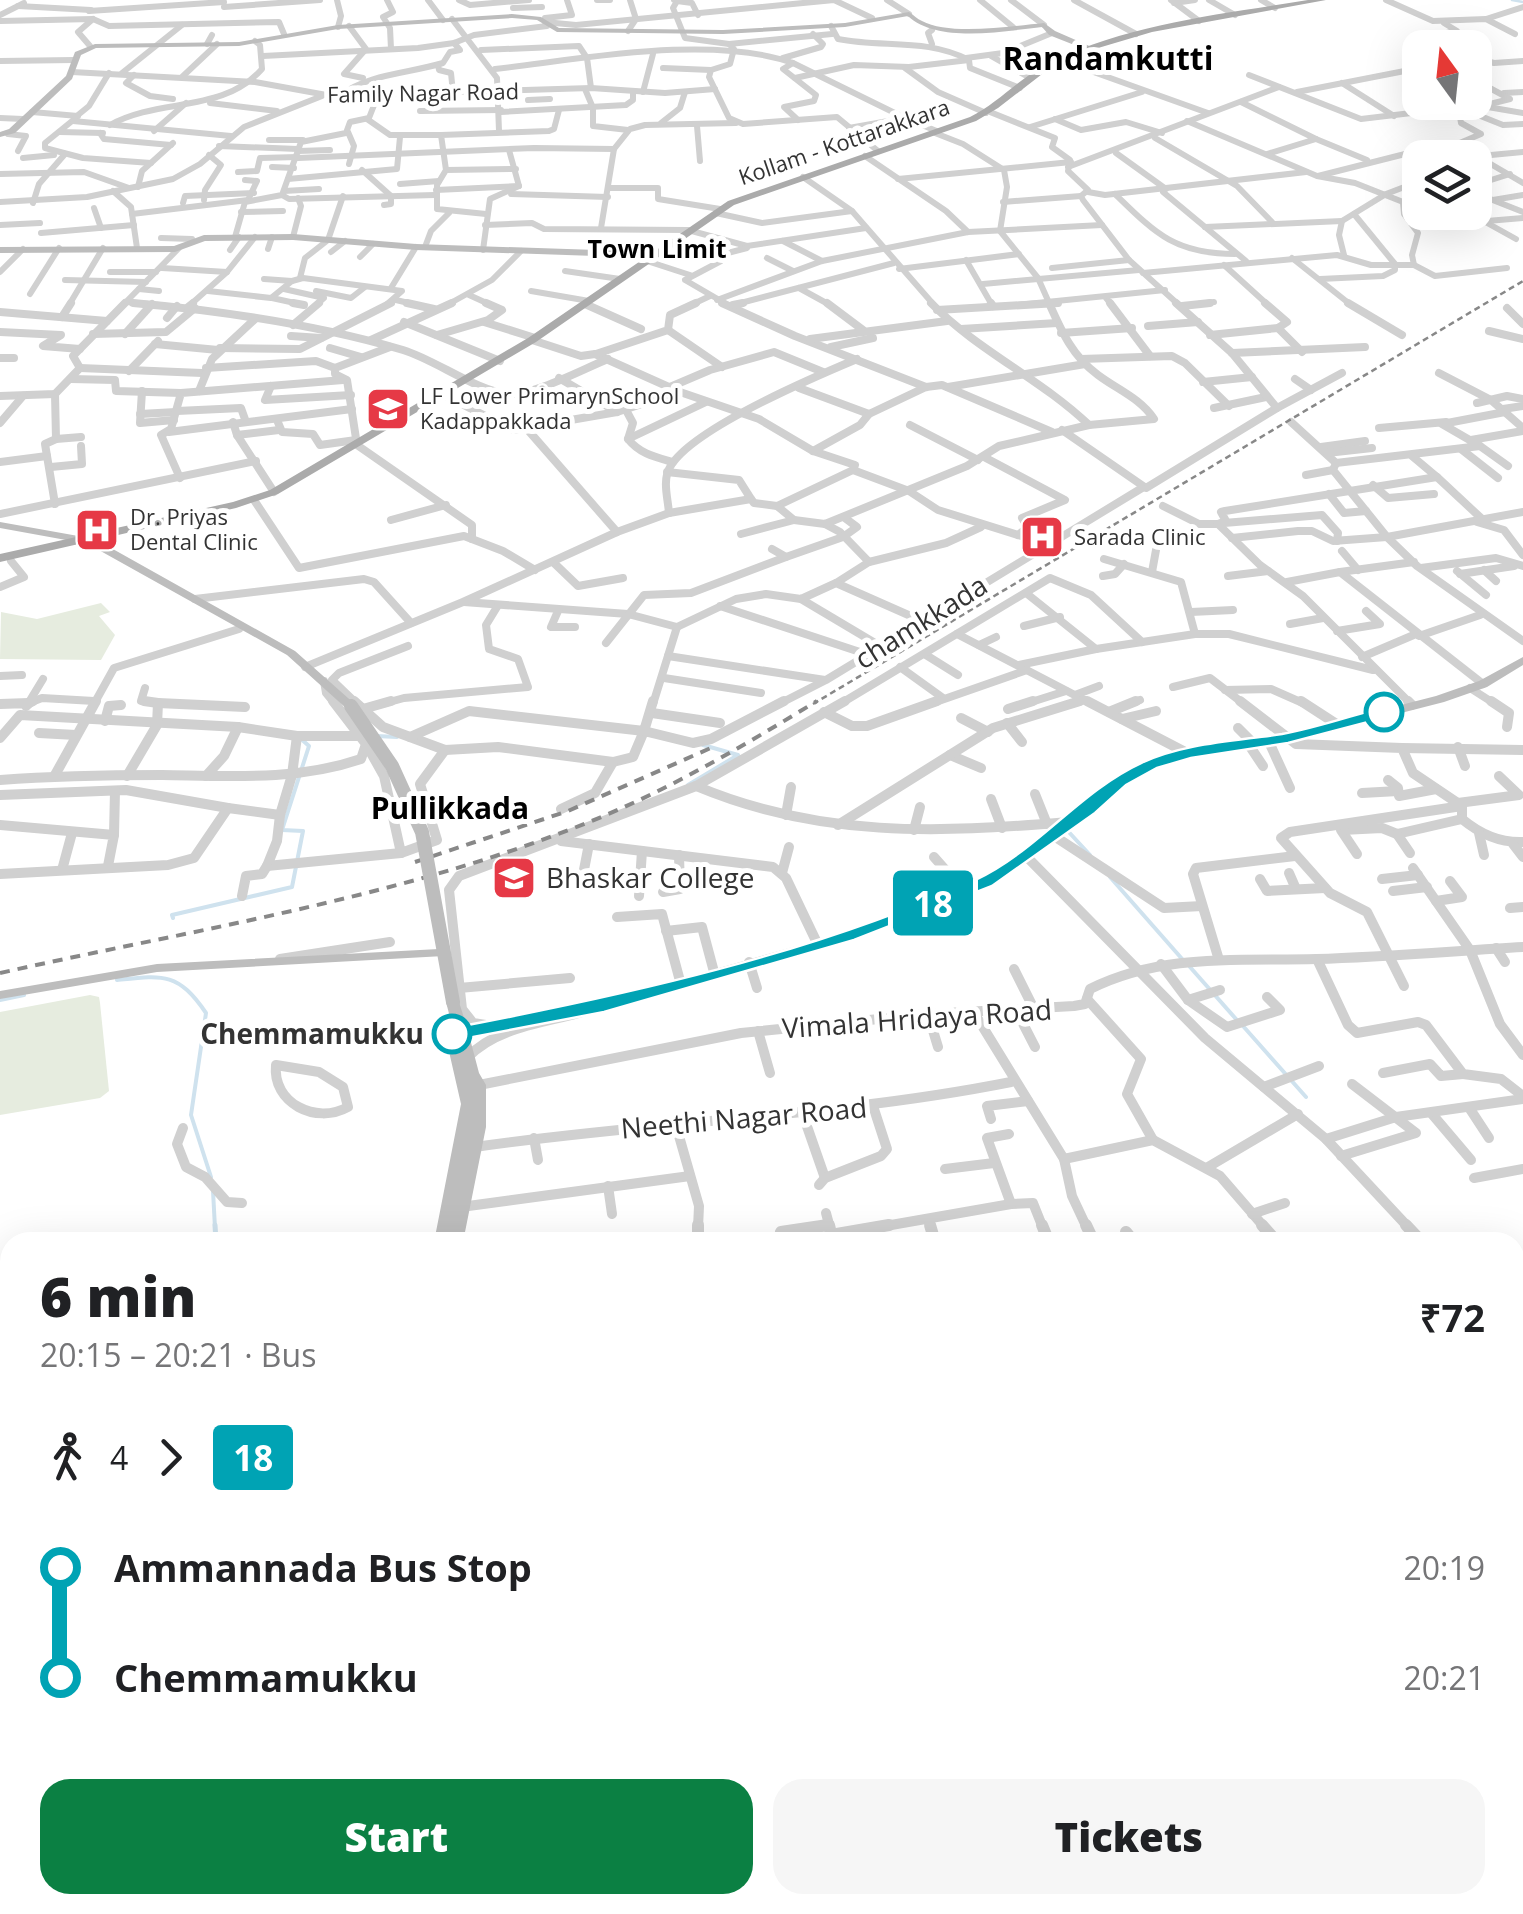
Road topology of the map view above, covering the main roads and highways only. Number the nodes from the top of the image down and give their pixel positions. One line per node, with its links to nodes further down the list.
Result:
1 (1322, 0): 3 (main road, Kollam - Kottarakkara)
2 (511, 6): 3 (main road); 4 (main road)
3 (1090, 48): 6 (main road, Kollam - Kottarakkara)
4 (4, 135)
5 (0, 250): 6 (main road)
6 (652, 258): 8 (main road, Kollam - Kottarakkara)
7 (0, 527): 8 (main road)
8 (82, 541): 9 (main road, Kollam - Kottarakkara); 11 (main road); 11 (main road)
9 (4, 560)
10 (1521, 664): 14 (main road)
11 (304, 666): 12 (main road, bridge)
12 (438, 953): 13 (main road); 14 (main road, bridge)
13 (0, 995)
14 (457, 1034): 15 (main road); 16 (main road)
15 (444, 1232)
16 (456, 1232)

